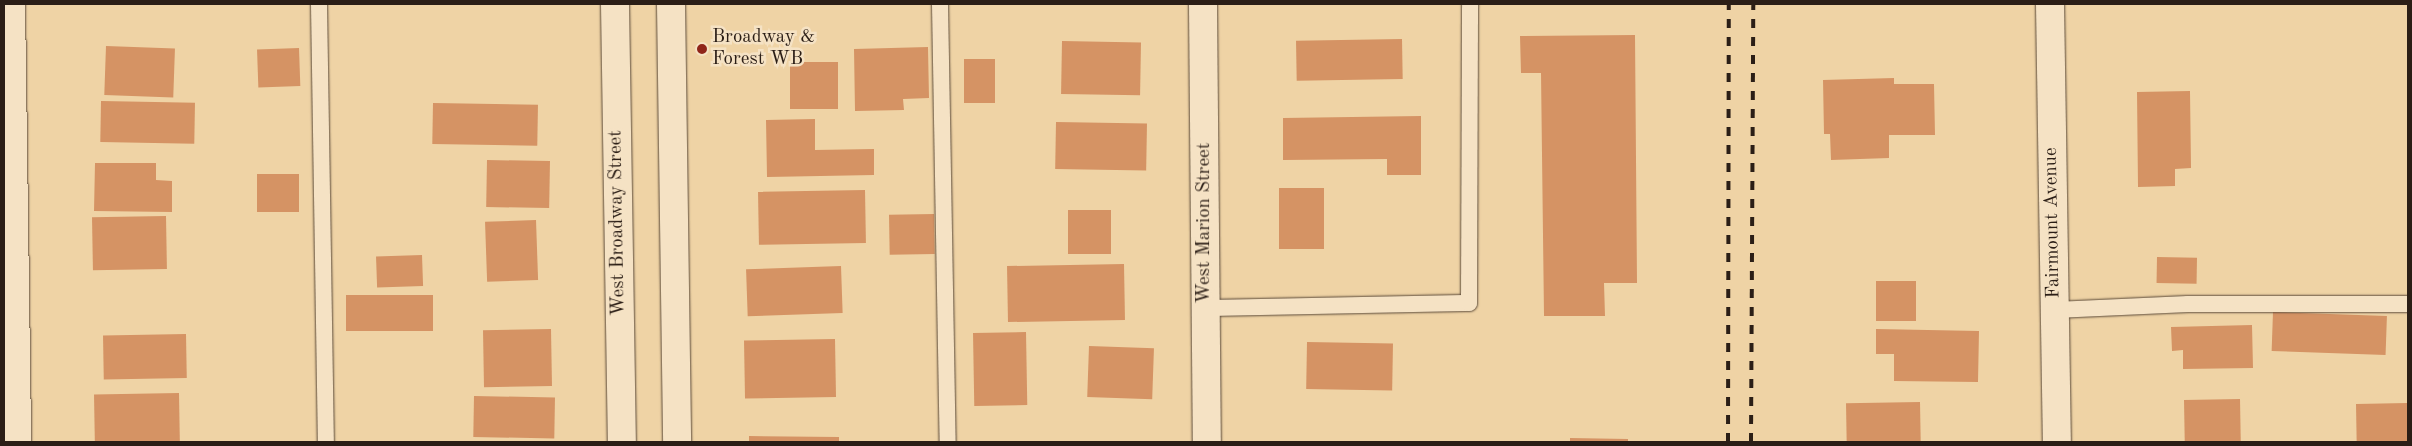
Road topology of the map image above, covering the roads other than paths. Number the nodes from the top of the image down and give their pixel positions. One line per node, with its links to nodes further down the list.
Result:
1 (11, 4): 12 (street)
2 (319, 4): 13 (lane)
3 (614, 4): 14 (street, West Broadway Street)
4 (671, 4): 15 (street)
5 (940, 4): 16 (lane)
6 (1203, 4): 10 (street, West Marion Street)
7 (1470, 4): 10 (lane)
8 (2050, 4): 11 (street, Fairmount Avenue)
9 (2408, 304): 11 (lane)
10 (1205, 308): 17 (street, West Marion Street)
11 (2055, 310): 18 (street, Fairmount Avenue)
12 (17, 442)
13 (326, 442)
14 (622, 442)
15 (677, 442)
16 (948, 442)
17 (1207, 442)
18 (2057, 442)

